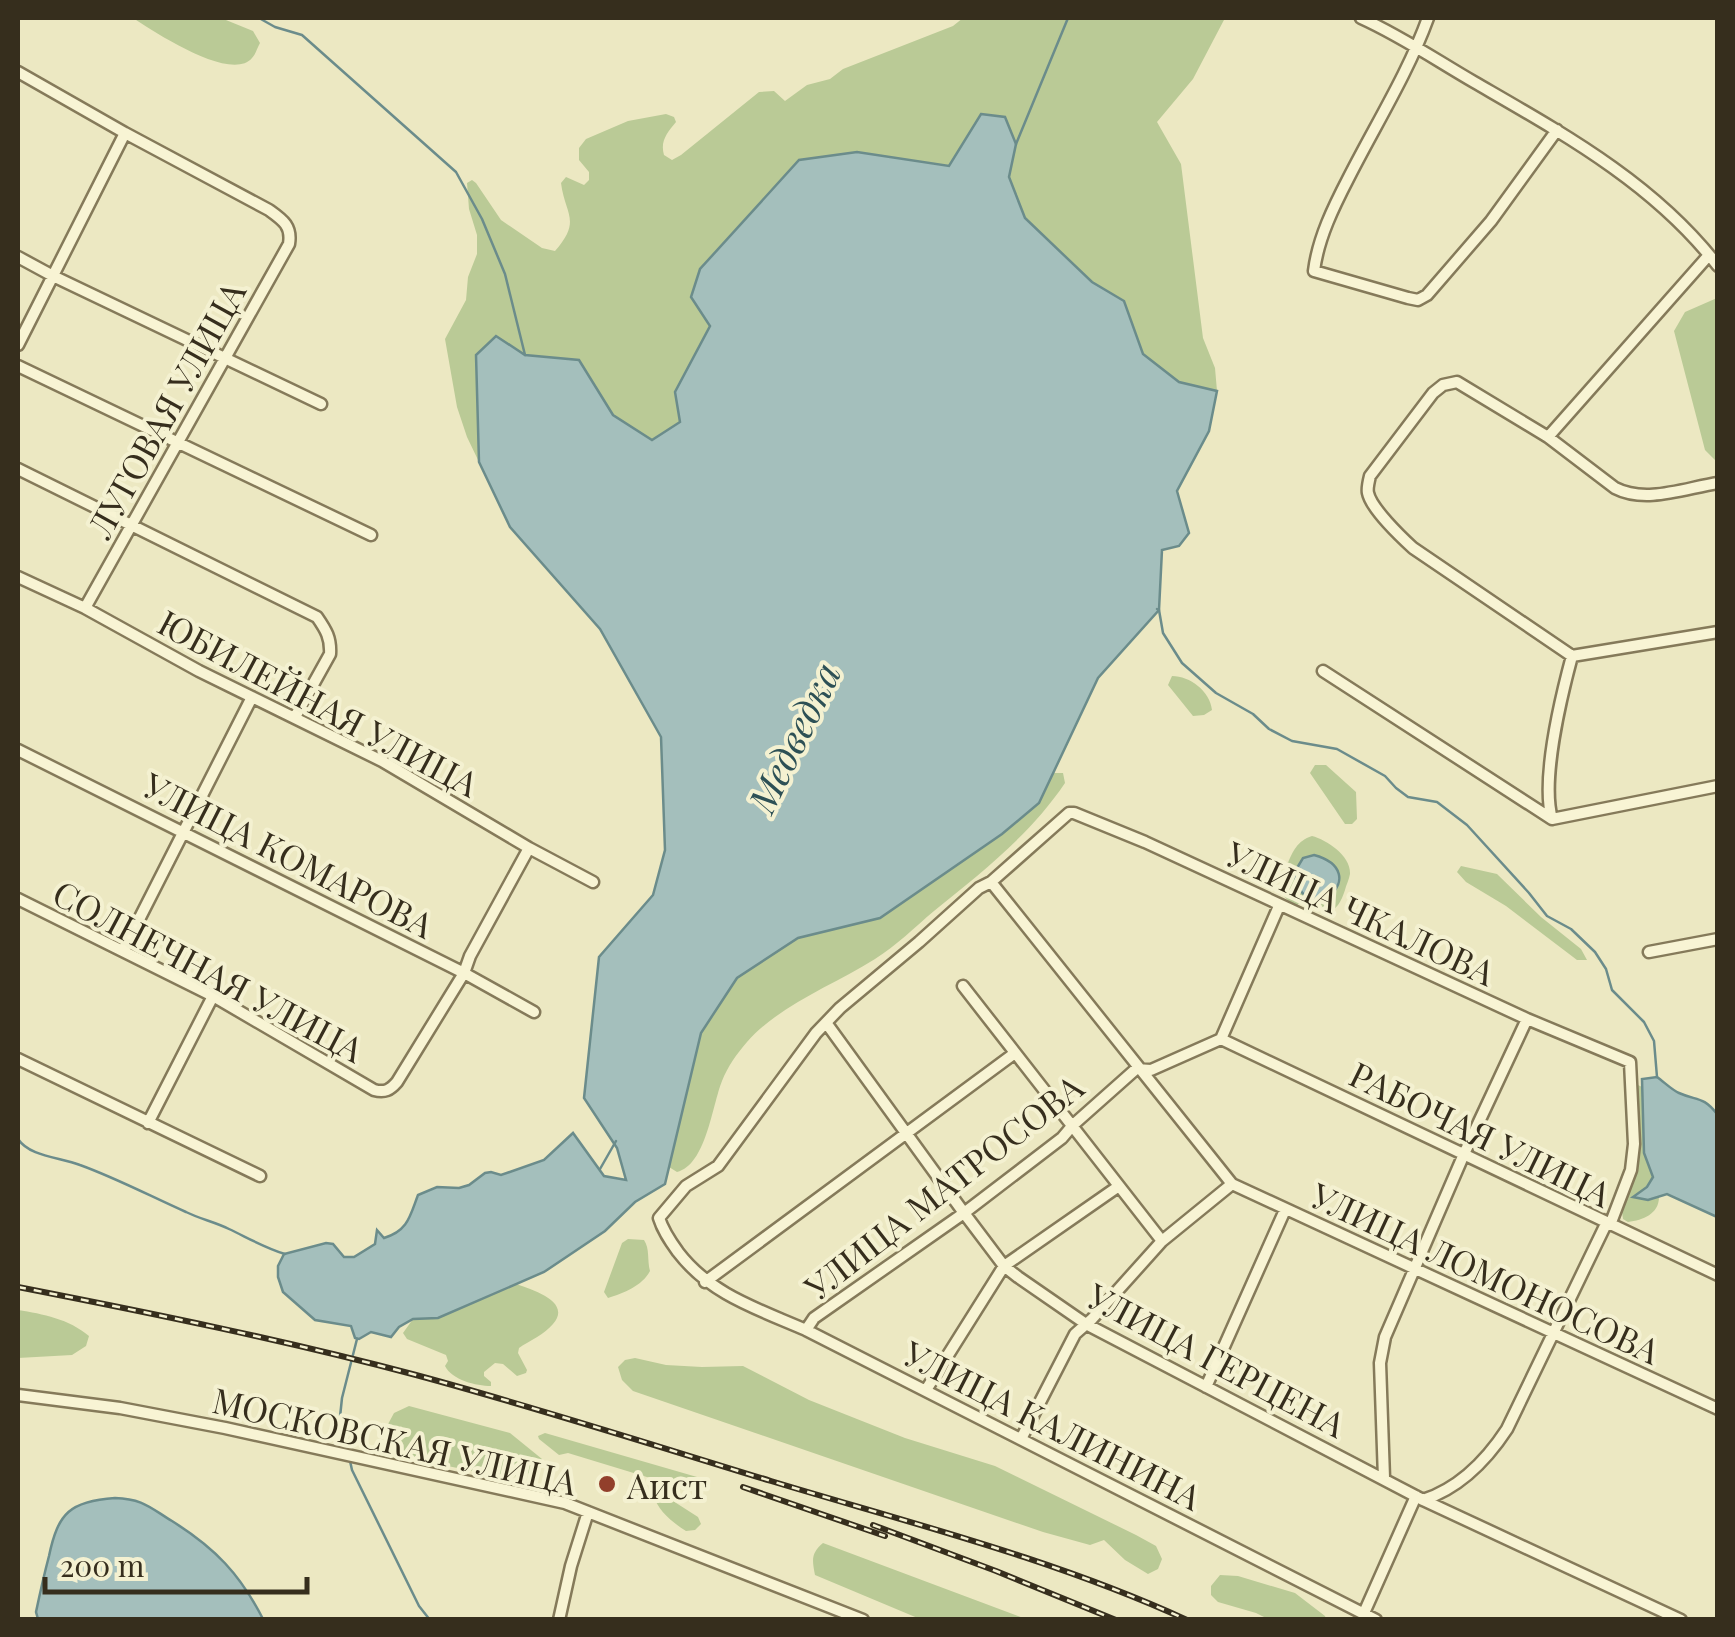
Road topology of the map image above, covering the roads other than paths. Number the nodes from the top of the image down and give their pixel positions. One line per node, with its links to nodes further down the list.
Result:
1 (1361, 18): 3 (street)
2 (1428, 18): 3 (street)
3 (1418, 46): 5 (street); 5 (street)
4 (18, 72): 6 (street)
5 (1557, 130): 7 (street)
6 (125, 133): 10 (street); 12 (street, ЛУГОВАЯ УЛИЦА)
7 (1709, 254): 9 (street); 15 (street)
8 (18, 257): 10 (street)
9 (1718, 266)
10 (53, 276): 11 (street); 12 (street)
11 (18, 346)
12 (225, 358): 14 (street); 16 (street, ЛУГОВАЯ УЛИЦА)
13 (18, 366): 16 (street)
14 (321, 404)
15 (1548, 437): 18 (street); 24 (street)
16 (176, 443): 19 (street, ЛУГОВАЯ УЛИЦА); 20 (street)
17 (18, 469): 19 (street)
18 (1718, 483)
19 (132, 524): 22 (street, ЛУГОВАЯ УЛИЦА); 27 (street)
20 (371, 535)
21 (18, 577): 22 (street, ЮБИЛЕЙНАЯ УЛИЦА)
22 (85, 608): 26 (street, ЮБИЛЕЙНАЯ УЛИЦА)
23 (1718, 632): 24 (street)
24 (1572, 656): 30 (street)
25 (1322, 671): 30 (street)
26 (252, 697): 27 (street, ЮБИЛЕЙНАЯ УЛИЦА); 31 (street)
27 (295, 717): 32 (street, ЮБИЛЕЙНАЯ УЛИЦА)
28 (18, 750): 31 (street, УЛИЦА КОМАРОВА)
29 (1718, 786): 30 (street)
30 (1552, 819)
31 (183, 832): 38 (street); 40 (street, УЛИЦА КОМАРОВА)
32 (529, 848): 33 (street, ЮБИЛЕЙНАЯ УЛИЦА); 40 (street)
33 (592, 882)
34 (992, 882): 36 (street, УЛИЦА ЧКАЛОВА); 45 (street); 49 (street)
35 (18, 900): 38 (street, СОЛНЕЧНАЯ УЛИЦА)
36 (1280, 906): 44 (street, УЛИЦА ЧКАЛОВА); 46 (street)
37 (1718, 939): 39 (street)
38 (122, 951): 42 (street, СОЛНЕЧНАЯ УЛИЦА)
39 (1649, 952)
40 (464, 973): 42 (street, СОЛНЕЧНАЯ УЛИЦА); 43 (street, УЛИЦА КОМАРОВА)
41 (963, 986): 47 (street)
42 (213, 996): 50 (street)
43 (534, 1012)
44 (1526, 1020): 53 (street); 59 (street, УЛИЦА ЧКАЛОВА)
45 (827, 1024): 52 (street, УЛИЦА ГЕРЦЕНА); 64 (street)
46 (1221, 1039): 49 (street, УЛИЦА МАТРОСОВА); 53 (street, РАБОЧАЯ УЛИЦА)
47 (1015, 1053): 51 (street); 52 (street)
48 (18, 1059): 50 (street)
49 (1143, 1070): 51 (street, УЛИЦА МАТРОСОВА); 55 (street)
50 (148, 1123): 54 (street)
51 (1072, 1125): 56 (street); 58 (street, УЛИЦА МАТРОСОВА)
52 (906, 1133): 58 (street, УЛИЦА ГЕРЦЕНА); 64 (street)
53 (1464, 1154): 59 (street, РАБОЧАЯ УЛИЦА); 62 (street)
54 (260, 1176)
55 (1232, 1184): 57 (street, УЛИЦА ЛОМОНОСОВА); 60 (street)
56 (1119, 1186): 60 (street); 61 (street)
57 (1285, 1210): 62 (street, УЛИЦА ЛОМОНОСОВА); 68 (street)
58 (964, 1214): 61 (street, УЛИЦА ГЕРЦЕНА); 66 (street, УЛИЦА МАТРОСОВА)
59 (1608, 1224): 63 (street, РАБОЧАЯ УЛИЦА); 67 (street)
60 (1162, 1240): 65 (street)
61 (1004, 1266): 65 (street, УЛИЦА ГЕРЦЕНА); 69 (street)
62 (1413, 1268): 67 (street, УЛИЦА ЛОМОНОСОВА); 73 (street)
63 (1718, 1275)
64 (705, 1282): 66 (street, УЛИЦА КАЛИНИНА)
65 (1086, 1324): 68 (street, УЛИЦА ГЕРЦЕНА); 72 (street)
66 (806, 1330): 69 (street, УЛИЦА КАЛИНИНА)
67 (1552, 1334): 71 (street, УЛИЦА ЛОМОНОСОВА); 74 (street)
68 (1206, 1386): 73 (street, УЛИЦА ГЕРЦЕНА)
69 (926, 1390): 72 (street, УЛИЦА КАЛИНИНА)
70 (18, 1395): 75 (street, МОСКОВСКАЯ УЛИЦА)
71 (1718, 1409)
72 (1021, 1439): 76 (street, УЛИЦА КАЛИНИНА)
73 (1384, 1478): 74 (street, УЛИЦА ГЕРЦЕНА)
74 (1420, 1498): 76 (street); 80 (street, УЛИЦА ГЕРЦЕНА)
75 (588, 1512): 77 (street); 78 (street, МОСКОВСКАЯ УЛИЦА)
76 (1364, 1613): 79 (street, УЛИЦА КАЛИНИНА)
77 (559, 1620)
78 (863, 1620)
79 (1376, 1620)
80 (1682, 1620)

